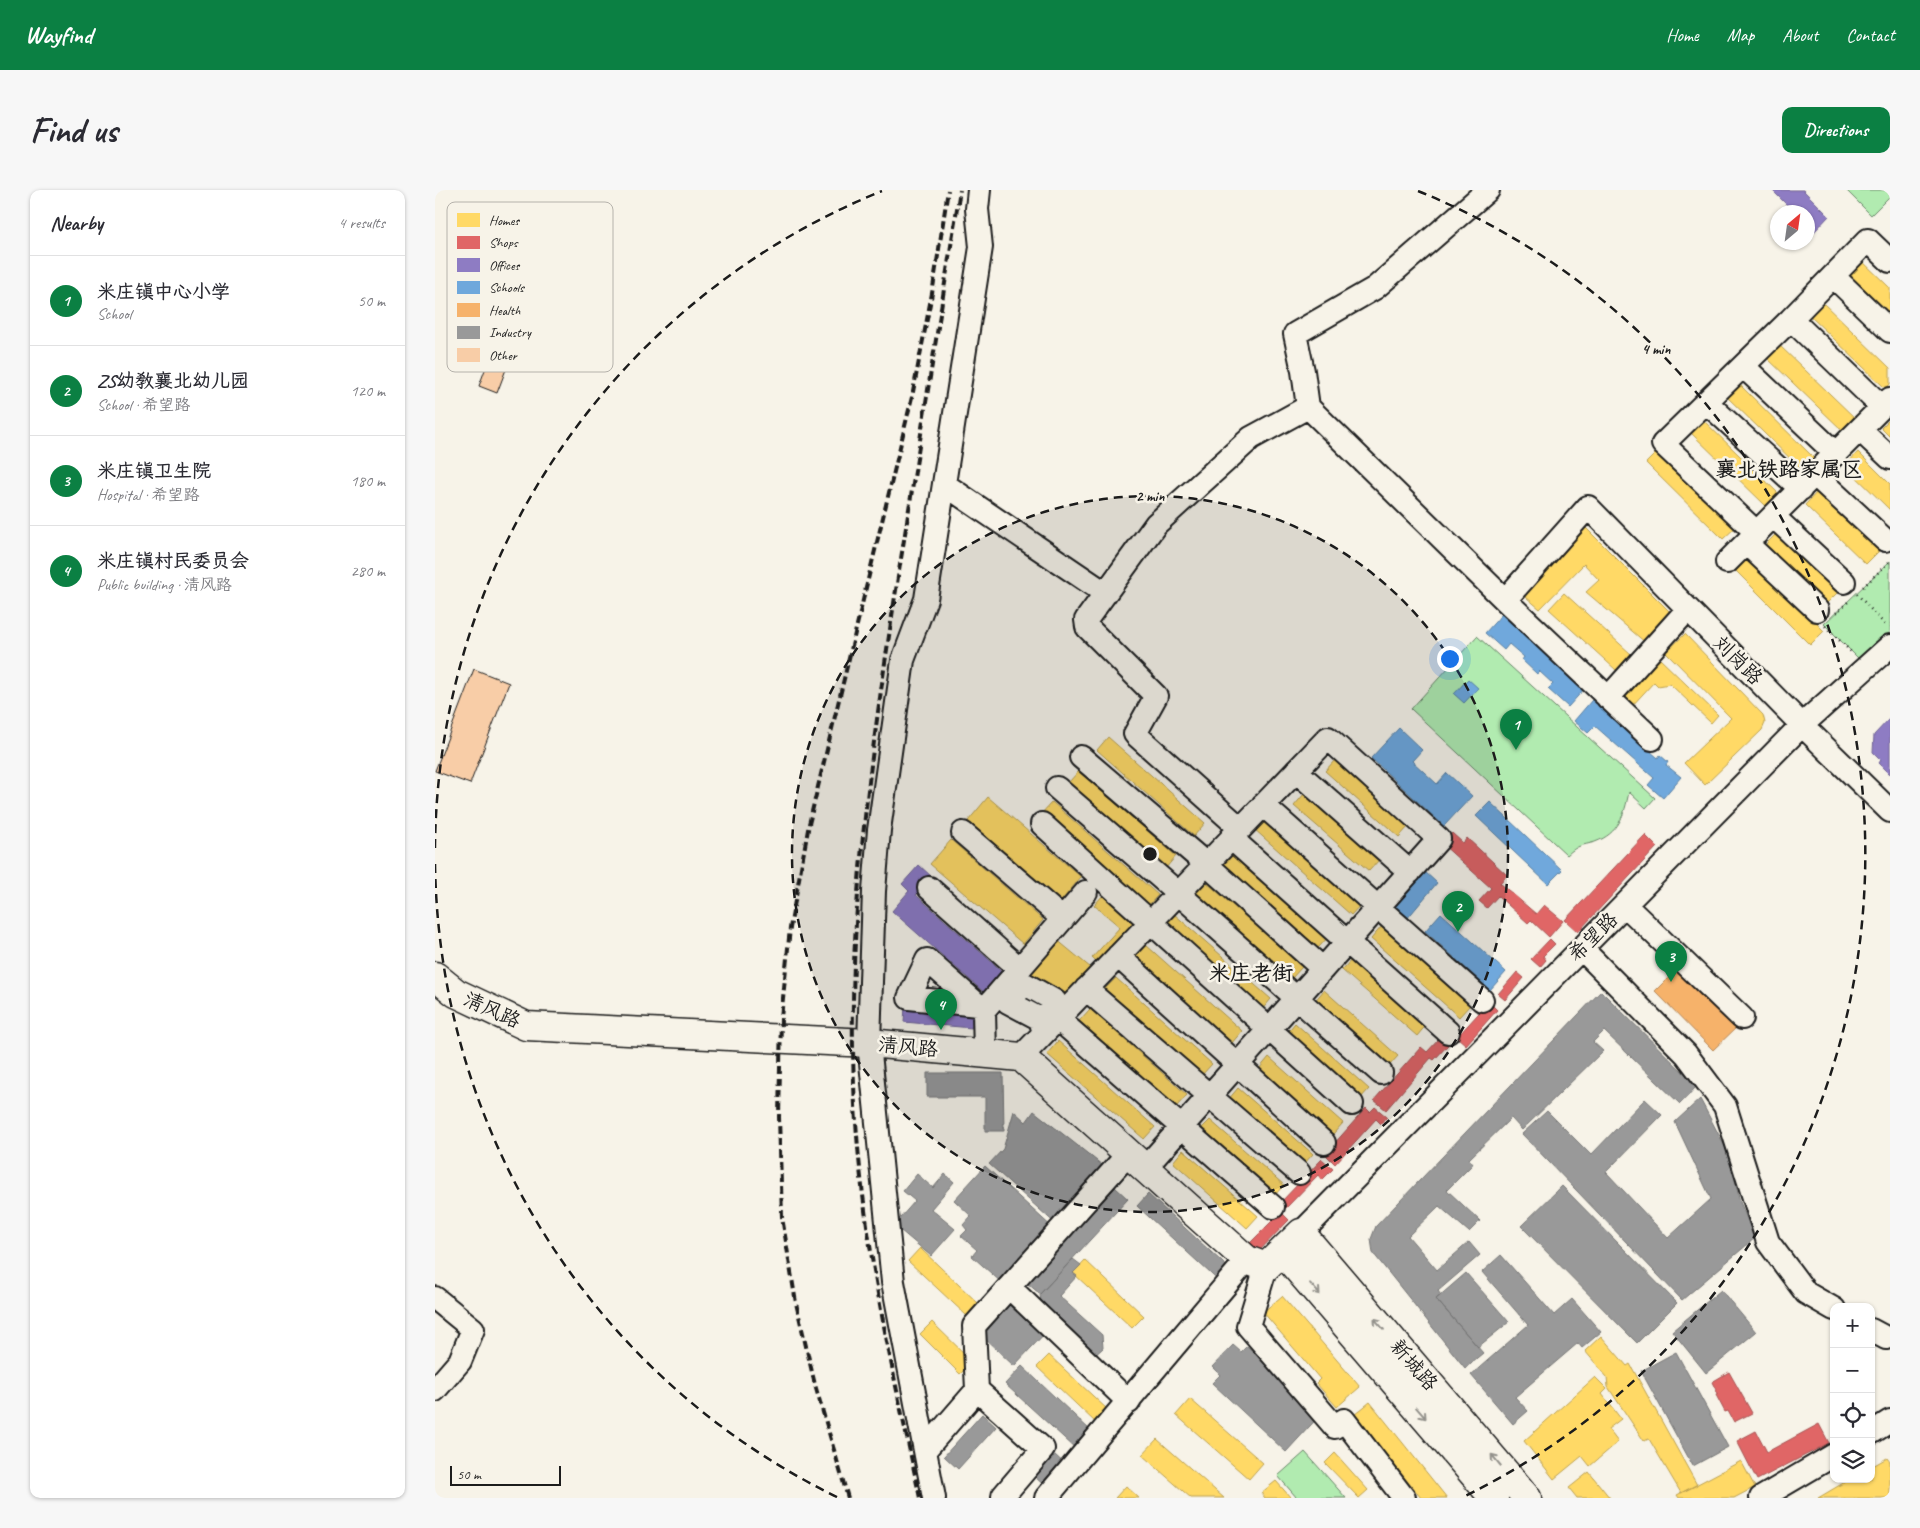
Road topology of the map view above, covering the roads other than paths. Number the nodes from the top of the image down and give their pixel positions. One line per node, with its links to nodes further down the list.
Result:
1 (979, 190): 15 (street)
2 (1488, 190): 10 (street)
3 (1890, 261): 4 (street)
4 (1833, 276): 5 (street); 6 (street)
5 (1791, 319): 7 (street); 9 (street)
6 (1890, 331)
7 (1743, 366): 8 (street); 12 (street)
8 (1706, 402): 14 (street); 17 (street)
9 (1886, 403): 11 (street)
10 (1308, 407): 21 (street); 22 (street)
11 (1860, 430): 12 (street); 13 (street)
12 (1837, 454): 14 (street)
13 (1890, 458)
14 (1808, 482): 16 (street); 18 (street)
15 (944, 484): 21 (street); 59 (street)
16 (1773, 516): 17 (street); 20 (street)
17 (1751, 538): 19 (street); 24 (street)
18 (1887, 550)
19 (1727, 562)
20 (1850, 588)
21 (1105, 593): 36 (street)
22 (1505, 600): 23 (street, 刘岗路); 26 (street)
23 (1688, 609): 26 (street); 27 (street, 刘岗路)
24 (1824, 618)
25 (1890, 646): 27 (street, 希望路)
26 (1608, 698): 28 (street)
27 (1802, 725): 33 (street, 刘岗路); 42 (street, 希望路)
28 (1652, 738)
29 (1081, 757): 37 (street)
30 (1296, 771): 32 (street); 38 (street); 38 (street)
31 (1057, 788): 41 (street)
32 (1263, 805): 36 (street); 43 (street)
33 (1890, 811)
34 (1042, 824): 45 (street)
35 (963, 833): 44 (street)
36 (1236, 833): 37 (street); 46 (street)
37 (1206, 864): 41 (street); 50 (street)
38 (1410, 872): 43 (street)
39 (929, 888): 49 (street)
40 (1086, 892): 44 (street)
41 (1178, 893): 45 (street); 53 (street)
42 (1625, 905): 47 (street, 希望路); 55 (street)
43 (1378, 908): 46 (street); 54 (street)
44 (1063, 919): 49 (street)
45 (1150, 922): 48 (street); 57 (street)
46 (1347, 942): 50 (street); 58 (street)
47 (1582, 949): 71 (street, 希望路); 74 (street)
48 (1118, 956): 52 (street); 62 (street)
49 (1020, 969): 61 (street)
50 (1323, 969): 53 (street)
51 (435, 976): 59 (main road, 清风路)
52 (1086, 989): 56 (street); 64 (street)
53 (1297, 998): 57 (street); 63 (street)
54 (1482, 1000)
55 (1742, 1018)
56 (1051, 1020): 60 (street); 66 (street)
57 (1269, 1030): 62 (street); 65 (street)
58 (1448, 1032)
59 (869, 1044): 61 (main road, 清风路); 80 (street)
60 (1028, 1050): 61 (main road, 清风路); 68 (main road)
61 (985, 1054)
62 (1238, 1065): 64 (street); 67 (street)
63 (1381, 1073)
64 (1210, 1096): 66 (street); 69 (street)
65 (1352, 1104)
66 (1182, 1127): 68 (street); 70 (street)
67 (1324, 1143)
68 (1137, 1160): 71 (main road); 72 (street)
69 (1299, 1173)
70 (1273, 1206)
71 (1274, 1253): 77 (street, 希望路); 85 (street); 86 (main road, 新城路, one-way to 86); 87 (main road, 新城路, one-way to 71)
72 (1009, 1287): 76 (street); 77 (street)
73 (435, 1298): 75 (street)
74 (1830, 1307)
75 (440, 1384)
76 (977, 1390): 80 (street); 82 (street)
77 (1129, 1402): 84 (street, 希望路)
78 (1890, 1421): 79 (street)
79 (1875, 1430)
80 (925, 1450): 83 (street)
81 (1830, 1457): 88 (street)
82 (1003, 1496)
83 (934, 1498)
84 (1046, 1498)
85 (1404, 1498)
86 (1494, 1498)
87 (1527, 1498)
88 (1761, 1498)

